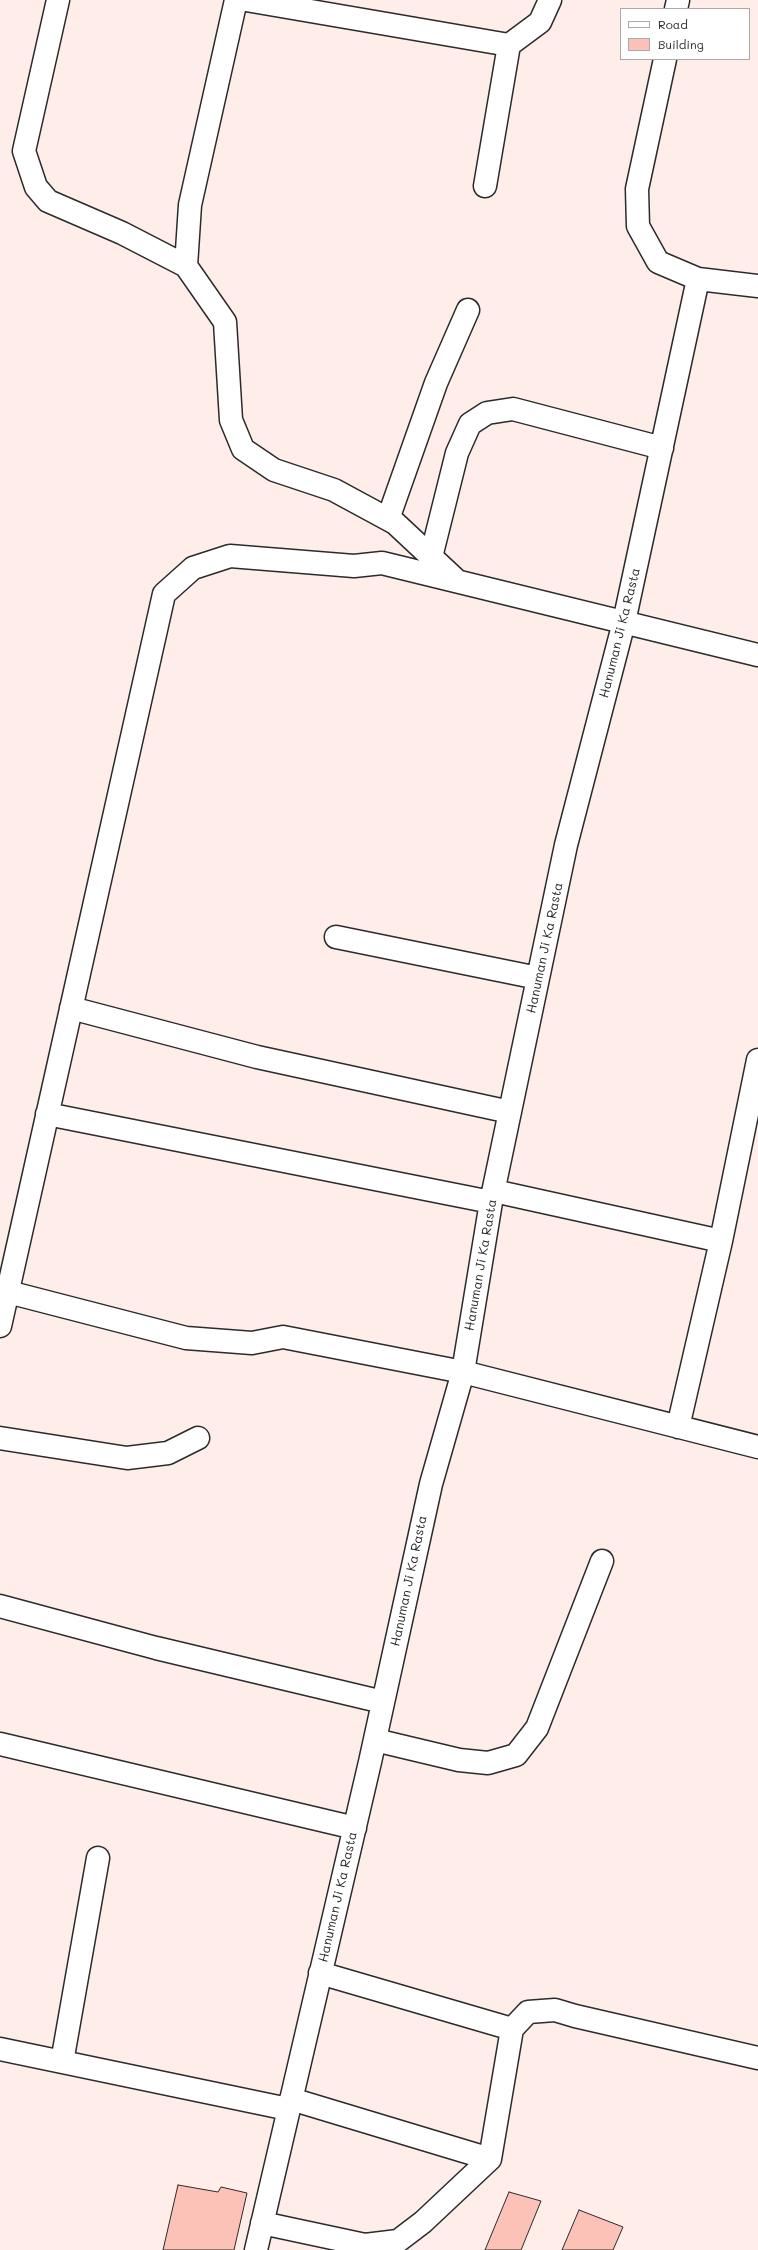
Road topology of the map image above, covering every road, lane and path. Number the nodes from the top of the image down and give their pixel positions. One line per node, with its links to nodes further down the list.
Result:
1 (58, 0): 8 (street)
2 (236, 0): 8 (street)
3 (246, 0): 5 (street)
4 (550, 0): 5 (street)
5 (509, 45): 7 (street)
6 (665, 60): 9 (street)
7 (485, 186)
8 (186, 266): 13 (street)
9 (698, 279): 10 (street); 12 (street, Hanuman Ji Ka Rasta)
10 (758, 286)
11 (468, 310): 13 (street)
12 (662, 448): 14 (street); 16 (street, Hanuman Ji Ka Rasta)
13 (388, 519): 14 (street)
14 (432, 557): 15 (street)
15 (456, 580): 16 (street); 20 (street)
16 (624, 622): 17 (street); 19 (street, Hanuman Ji Ka Rasta)
17 (758, 654)
18 (336, 937): 19 (street)
19 (538, 978): 22 (street, Hanuman Ji Ka Rasta)
20 (71, 1008): 22 (street); 23 (street)
21 (758, 1060): 25 (street)
22 (510, 1112): 24 (street, Hanuman Ji Ka Rasta)
23 (47, 1114): 24 (street); 26 (street)
24 (492, 1197): 25 (street); 28 (street, Hanuman Ji Ka Rasta)
25 (721, 1241): 29 (street)
26 (8, 1292): 27 (street); 28 (street)
27 (0, 1326)
28 (463, 1372): 29 (street); 35 (street, Hanuman Ji Ka Rasta)
29 (678, 1427): 32 (street)
30 (0, 1438): 31 (street)
31 (198, 1438)
32 (758, 1447)
33 (602, 1561): 36 (street)
34 (0, 1606): 35 (street)
35 (383, 1702): 36 (street, Hanuman Ji Ka Rasta)
36 (375, 1740): 38 (street, Hanuman Ji Ka Rasta)
37 (0, 1744): 38 (street)
38 (355, 1828): 40 (street, Hanuman Ji Ka Rasta)
39 (98, 1858): 44 (street)
40 (320, 1973): 41 (street); 45 (street, Hanuman Ji Ka Rasta)
41 (512, 2029): 43 (street); 46 (street)
42 (0, 2049): 44 (street)
43 (758, 2058)
44 (62, 2062): 45 (street)
45 (290, 2104): 46 (street); 47 (street, Hanuman Ji Ka Rasta)
46 (490, 2159): 47 (street)
47 (262, 2223): 48 (street, Hanuman Ji Ka Rasta)
48 (256, 2250)

